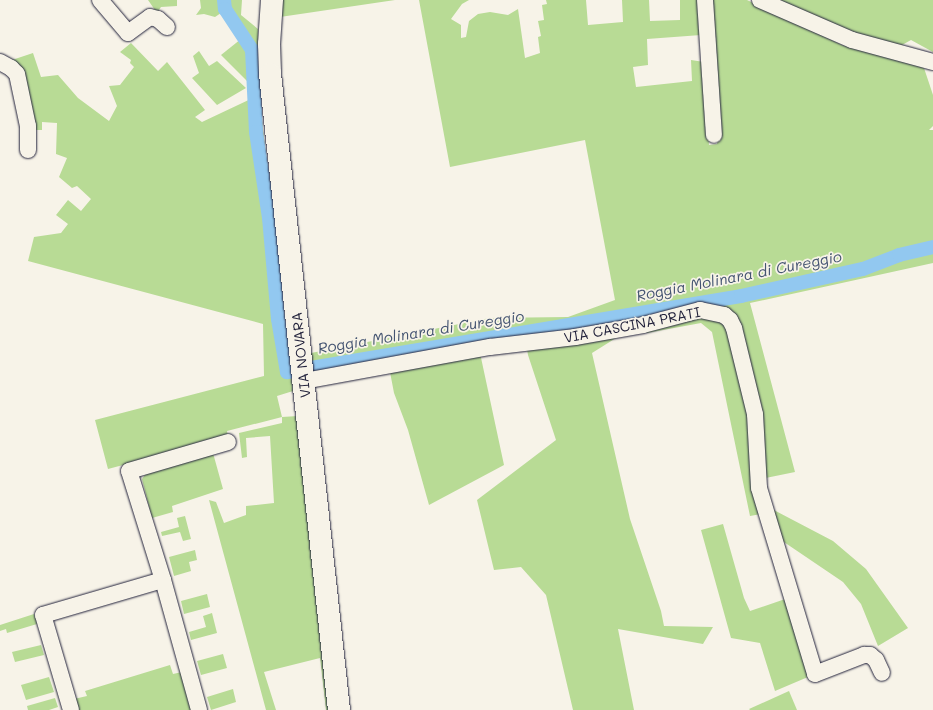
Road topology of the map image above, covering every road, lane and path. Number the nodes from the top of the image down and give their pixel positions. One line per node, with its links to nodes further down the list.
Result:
1 (100, 0): 5 (street)
2 (272, 0): 10 (main road, VIA NOVARA)
3 (705, 0): 8 (street)
4 (760, 0): 7 (street)
5 (166, 27)
6 (0, 62): 9 (street)
7 (933, 62)
8 (714, 135)
9 (28, 150)
10 (303, 373): 13 (street, VIA CASCINA PRATI); 16 (main road, VIA NOVARA)
11 (228, 442): 12 (street)
12 (163, 580): 14 (street); 15 (street)
13 (882, 673)
14 (71, 710)
15 (199, 710)
16 (339, 710)

